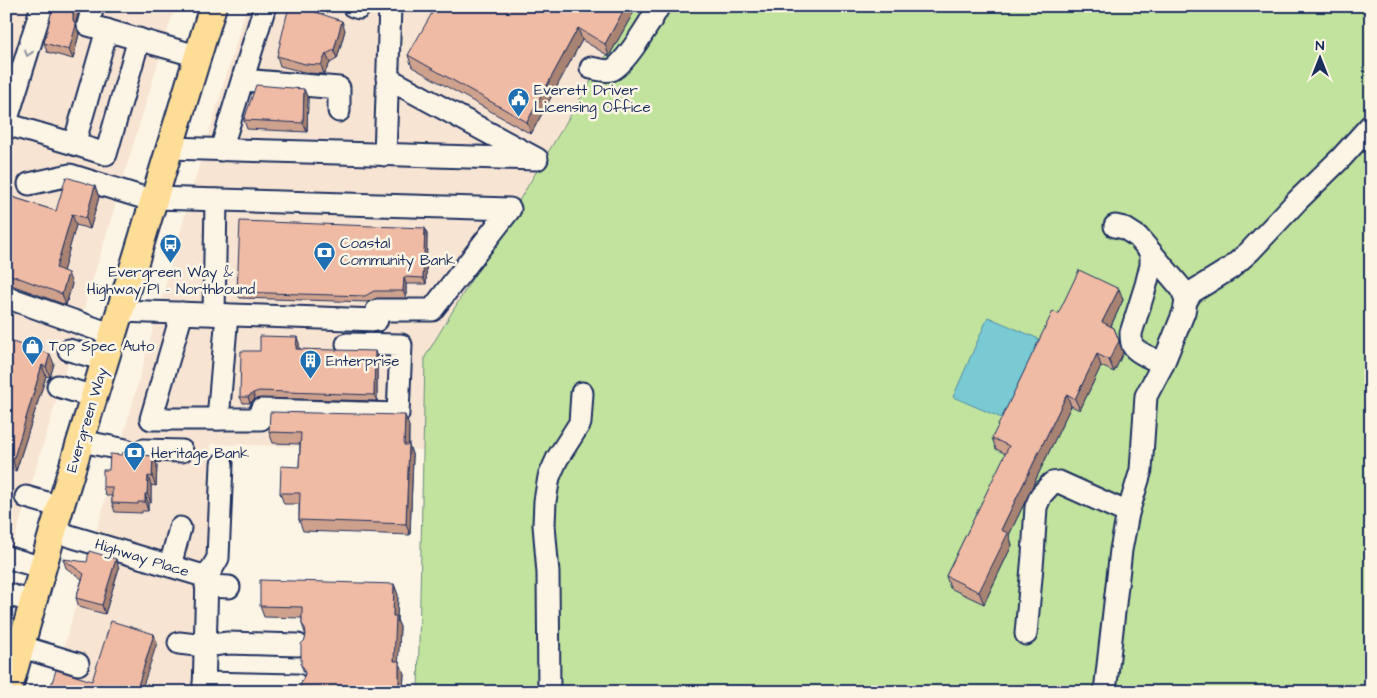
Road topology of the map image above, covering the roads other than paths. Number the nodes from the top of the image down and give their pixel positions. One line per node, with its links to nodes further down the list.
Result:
1 (42, 6): 14 (street, one-way to 14)
2 (93, 6): 7 (street)
3 (213, 6): 9 (main road, Evergreen Way)
4 (265, 6): 12 (street)
5 (390, 6): 11 (street)
6 (659, 6): 10 (street)
7 (107, 30): 8 (street); 16 (street)
8 (139, 39): 9 (street); 16 (street)
9 (197, 56): 17 (main road, Evergreen Way)
10 (591, 68)
11 (387, 78): 19 (street); 19 (street)
12 (243, 80): 13 (street); 18 (street)
13 (339, 111)
14 (6, 123): 16 (street)
15 (1371, 126): 26 (street)
16 (74, 144)
17 (169, 148): 18 (street); 21 (main road, Evergreen Way)
18 (221, 150): 19 (street)
19 (384, 155)
20 (29, 184): 21 (street)
21 (154, 200): 22 (street); 29 (main road, Evergreen Way)
22 (216, 200): 28 (street); 28 (street)
23 (1115, 226): 24 (street)
24 (1151, 253): 26 (street); 33 (street)
25 (6, 297): 29 (street)
26 (1186, 301): 33 (street)
27 (182, 313): 28 (street); 29 (street); 37 (street)
28 (220, 315): 37 (street)
29 (116, 323): 32 (main road, Evergreen Way)
30 (347, 344): 37 (street)
31 (69, 350): 32 (street)
32 (105, 360): 36 (main road, Evergreen Way)
33 (1163, 364): 42 (street)
34 (58, 386): 36 (street)
35 (582, 393): 61 (street)
36 (94, 397): 38 (main road, Evergreen Way)
37 (218, 419)
38 (81, 440): 39 (street); 43 (main road, Evergreen Way)
39 (182, 452)
40 (222, 464): 48 (street)
41 (26, 497): 43 (street, Highway Place)
42 (1128, 513): 52 (street); 62 (street)
43 (57, 519): 46 (street, Highway Place); 47 (main road, Evergreen Way)
44 (180, 528): 46 (street)
45 (6, 557): 47 (street)
46 (170, 566): 48 (street, Highway Place)
47 (43, 568): 51 (main road, Evergreen Way)
48 (206, 582): 49 (street); 56 (street, Highway Place)
49 (229, 587)
50 (6, 594): 51 (street)
51 (34, 602): 54 (main road, Evergreen Way)
52 (1026, 634)
53 (179, 643): 56 (street)
54 (14, 644): 57 (street); 60 (main road, Evergreen Way)
55 (298, 645): 56 (street)
56 (205, 646): 59 (street, Highway Place)
57 (78, 664)
58 (297, 685): 59 (street)
59 (204, 687)
60 (8, 692)
61 (549, 692)
62 (1105, 692)

